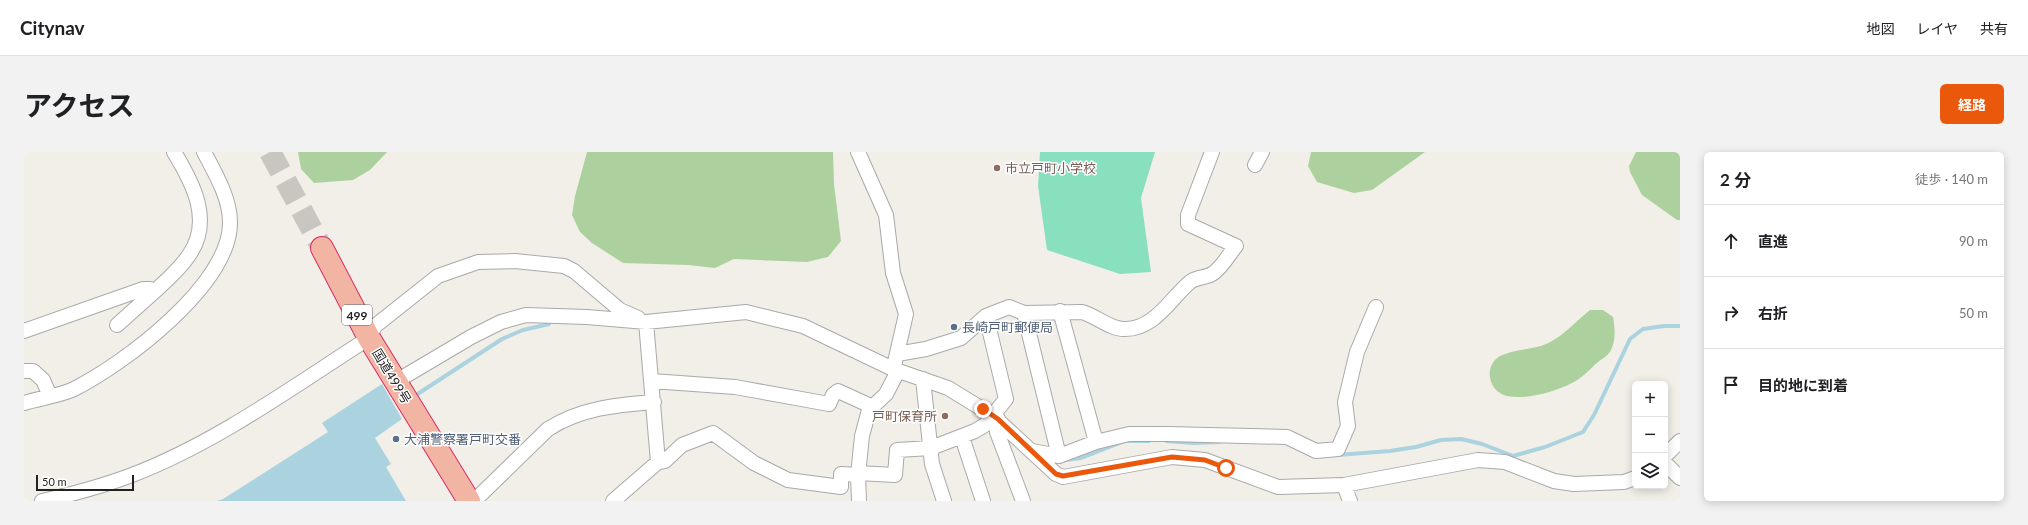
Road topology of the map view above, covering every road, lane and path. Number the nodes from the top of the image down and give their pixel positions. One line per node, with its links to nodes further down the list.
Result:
1 (174, 152): 8 (street)
2 (204, 152): 23 (street)
3 (858, 152): 17 (street)
4 (1212, 152): 10 (street)
5 (1262, 152): 6 (street)
6 (1254, 165)
7 (322, 248): 16 (highway, 国道499号 / 499)
8 (155, 291): 14 (street); 15 (street)
9 (1376, 307): 30 (street)
10 (1060, 311): 11 (street); 30 (street)
11 (1024, 313): 12 (street); 34 (street)
12 (986, 316): 17 (street); 27 (street)
13 (646, 322): 16 (street); 18 (street); 21 (street); 22 (street)
14 (117, 324)
15 (24, 331)
16 (369, 338): 21 (highway, 国道499号 / 499); 41 (street)
17 (897, 354): 18 (street)
18 (896, 370): 20 (street); 26 (street)
19 (24, 371): 23 (street)
20 (924, 379): 27 (street); 31 (street)
21 (395, 382): 42 (highway, 国道499号 / 499)
22 (652, 382): 24 (street); 26 (street)
23 (50, 396): 25 (street)
24 (654, 402): 35 (street); 43 (street)
25 (24, 403)
26 (871, 406): 37 (street)
27 (995, 417): 28 (street); 32 (street); 48 (street)
28 (962, 437): 31 (street); 47 (street)
29 (1680, 441): 33 (street)
30 (1096, 442): 34 (street)
31 (932, 448): 37 (street); 46 (street)
32 (1032, 451): 34 (street); 40 (street)
33 (1668, 453)
34 (1059, 456)
35 (658, 462): 37 (street); 44 (street)
36 (1668, 466): 38 (street)
37 (858, 474): 45 (street)
38 (1680, 478)
39 (1632, 479): 40 (street)
40 (1344, 485): 49 (street)
41 (42, 501)
42 (469, 501)
43 (474, 501)
44 (613, 501)
45 (859, 501)
46 (944, 501)
47 (983, 501)
48 (1023, 501)
49 (1350, 501)

